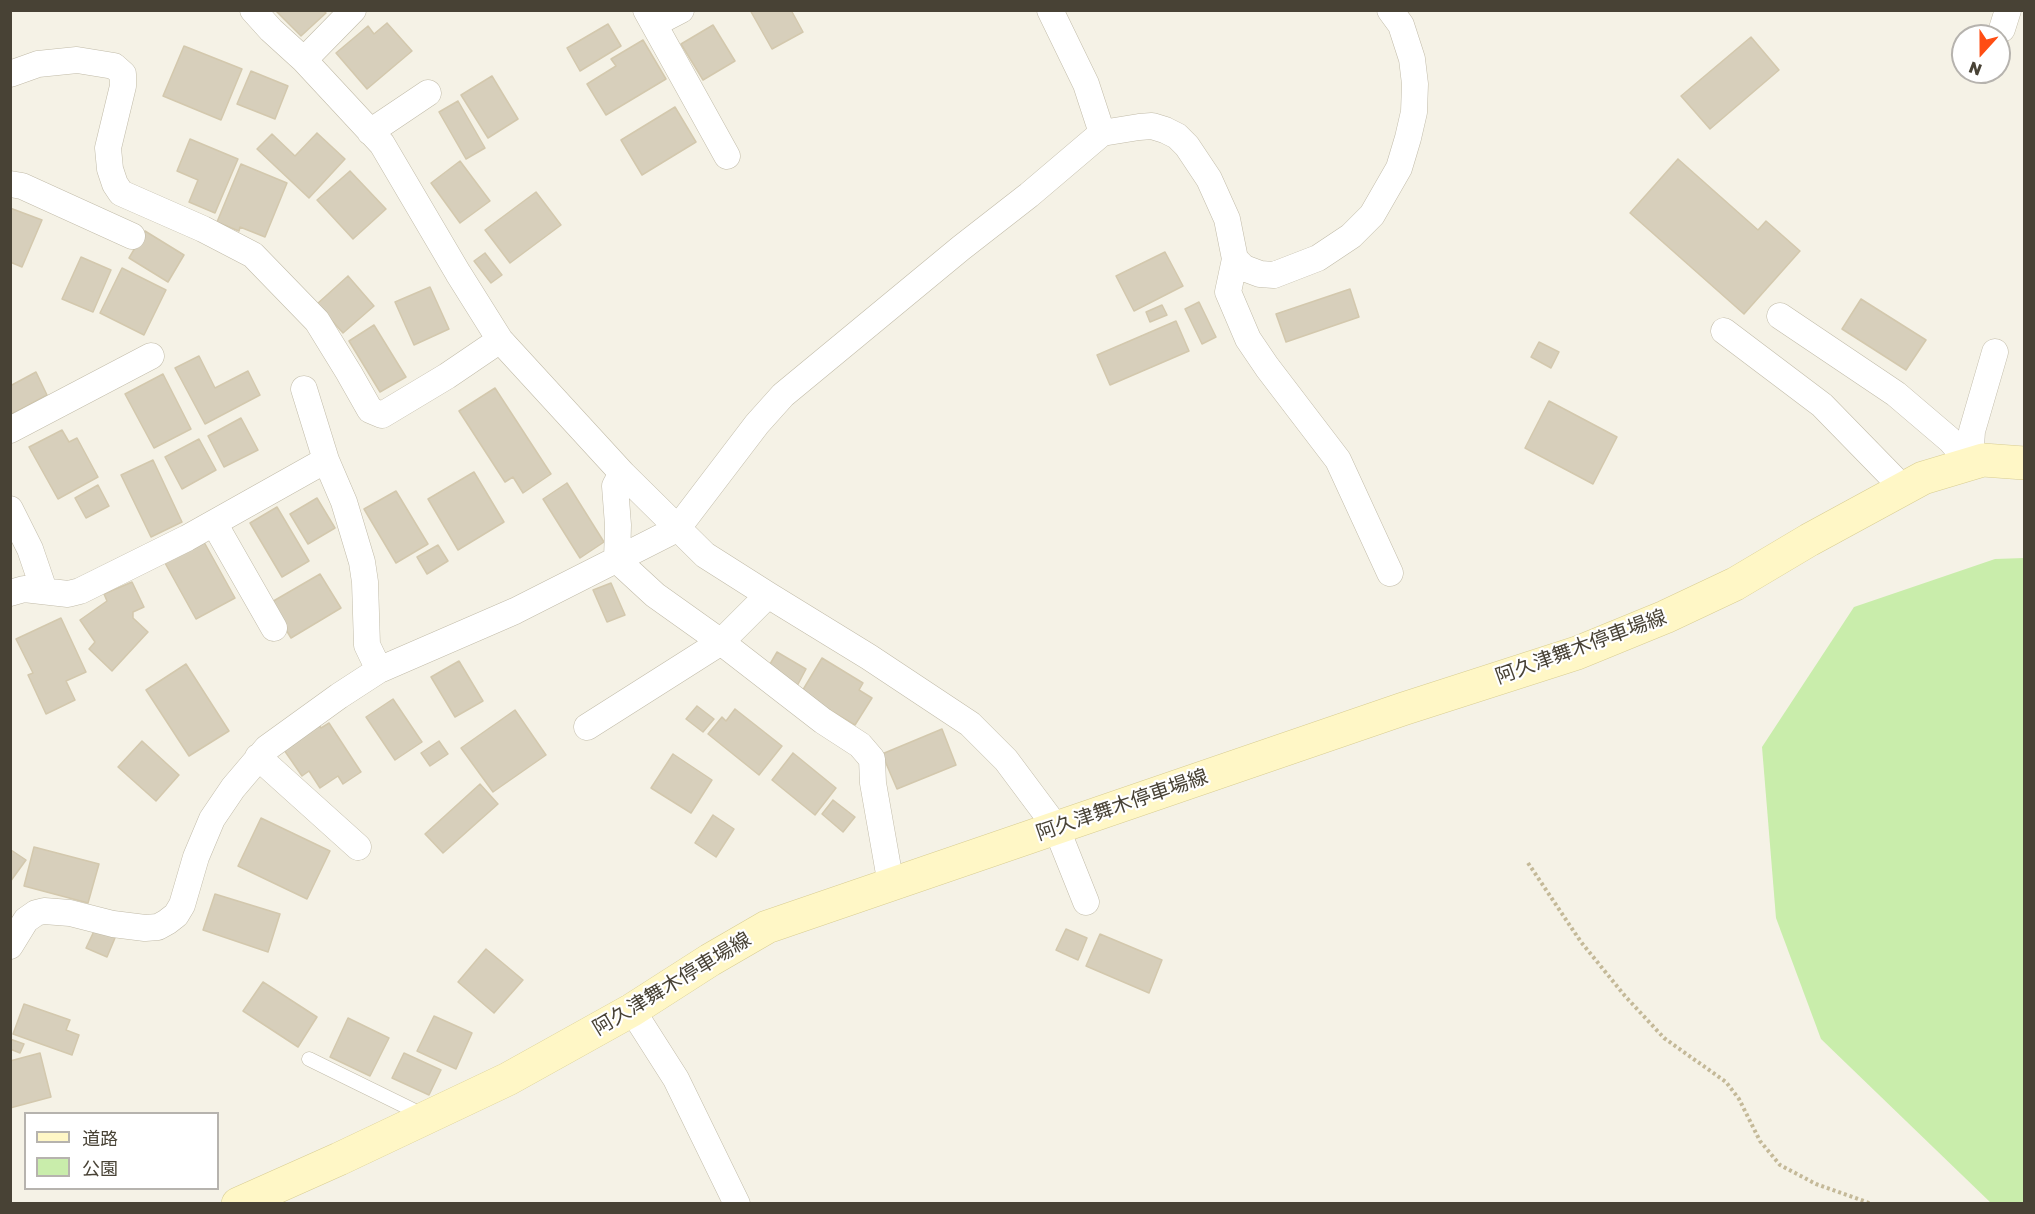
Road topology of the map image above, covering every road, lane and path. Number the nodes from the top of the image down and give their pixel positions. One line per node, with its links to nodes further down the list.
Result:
1 (253, 10): 7 (street)
2 (353, 10): 7 (street)
3 (681, 10): 6 (street)
4 (1050, 10): 11 (street)
5 (1390, 10): 15 (street)
6 (650, 17): 12 (street)
7 (304, 60): 10 (street)
8 (10, 74): 18 (street)
9 (428, 93): 10 (street)
10 (370, 132): 18 (street)
11 (1102, 133): 15 (street); 30 (street)
12 (728, 156)
13 (10, 184): 14 (street)
14 (132, 236)
15 (1235, 259): 32 (street)
16 (1780, 316): 24 (street)
17 (1724, 331): 27 (street)
18 (500, 340): 26 (street)
19 (1995, 352): 24 (street)
20 (151, 356): 22 (street)
21 (304, 389): 23 (street)
22 (10, 430)
23 (326, 460): 29 (street); 38 (street)
24 (1970, 463): 25 (main road, 阿久津舞木停車場線); 27 (main road, 阿久津舞木停車場線)
25 (2025, 463)
26 (622, 473): 30 (street); 31 (street)
27 (1903, 488): 41 (main road, 阿久津舞木停車場線)
28 (10, 509): 33 (street)
29 (214, 523): 33 (street); 36 (street)
30 (677, 529): 31 (street); 35 (street)
31 (617, 560): 37 (street); 38 (street)
32 (1390, 573)
33 (44, 590): 34 (street)
34 (10, 593)
35 (768, 595): 37 (street); 41 (street)
36 (274, 628)
37 (721, 642): 39 (street); 44 (street)
38 (379, 670): 40 (street)
39 (587, 727)
40 (258, 757): 42 (street); 46 (street)
41 (1056, 827): 44 (main road, 阿久津舞木停車場線); 45 (street)
42 (358, 847)
43 (1528, 863): 52 (path)
44 (891, 885): 47 (main road, 阿久津舞木停車場線)
45 (1086, 902)
46 (10, 946)
47 (632, 1010): 49 (main road, 阿久津舞木停車場線); 51 (street)
48 (309, 1059): 49 (lane)
49 (427, 1117): 50 (main road, 阿久津舞木停車場線)
50 (238, 1203)
51 (737, 1203)
52 (1872, 1203)

